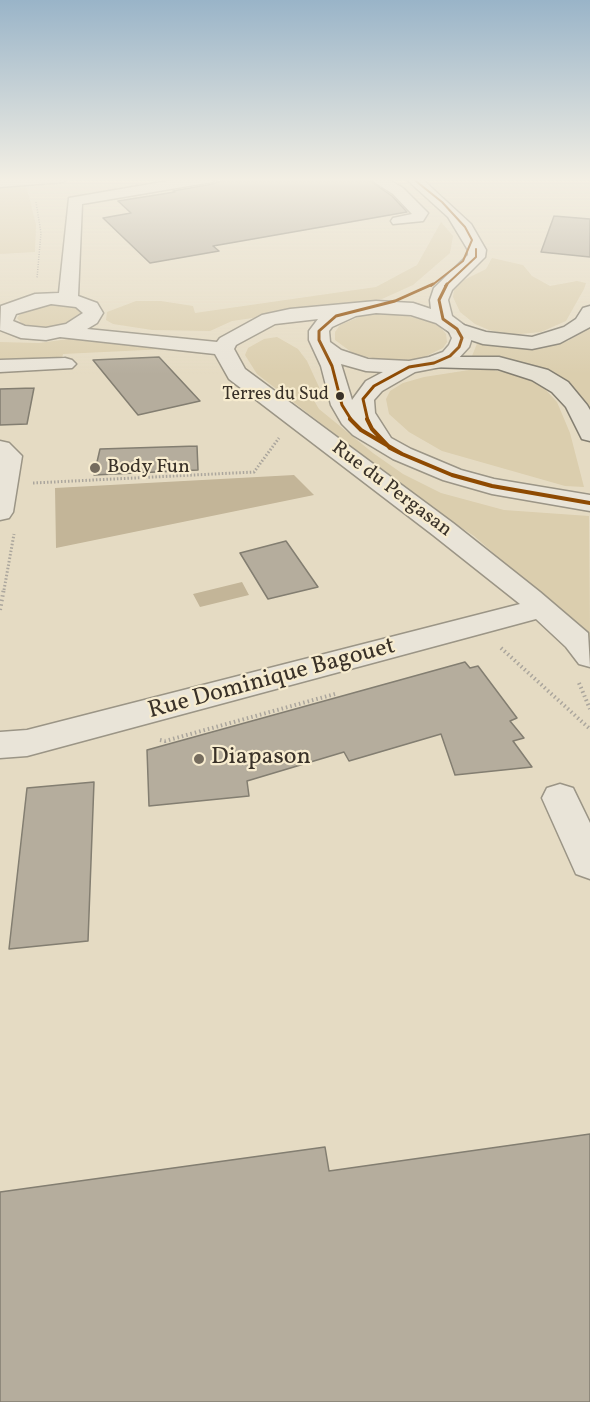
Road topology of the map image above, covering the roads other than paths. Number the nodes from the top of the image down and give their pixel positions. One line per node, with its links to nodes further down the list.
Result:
1 (71, 243): 4 (street)
2 (471, 243): 5 (street)
3 (474, 243): 10 (street)
4 (68, 298): 8 (street); 9 (street)
5 (376, 307): 6 (street); 10 (street)
6 (351, 310): 12 (street); 13 (street)
7 (590, 312): 10 (highway)
8 (5, 320): 11 (street)
9 (83, 324): 11 (street); 12 (street)
10 (450, 324): 14 (street)
11 (63, 332): 12 (street)
12 (238, 336): 13 (street); 23 (street, Rue du Pergasan)
13 (322, 343): 17 (street); 20 (street)
14 (434, 363): 17 (street); 18 (highway)
15 (65, 364): 16 (street)
16 (0, 366)
17 (409, 367): 20 (street)
18 (590, 434)
19 (0, 448): 22 (street)
20 (390, 448): 21 (street)
21 (590, 503)
22 (8, 520)
23 (542, 608): 24 (street, Rue du Pergasan); 25 (street, Rue Dominique Bagouet)
24 (590, 657)
25 (0, 745)
26 (560, 798): 27 (street)
27 (590, 863)

